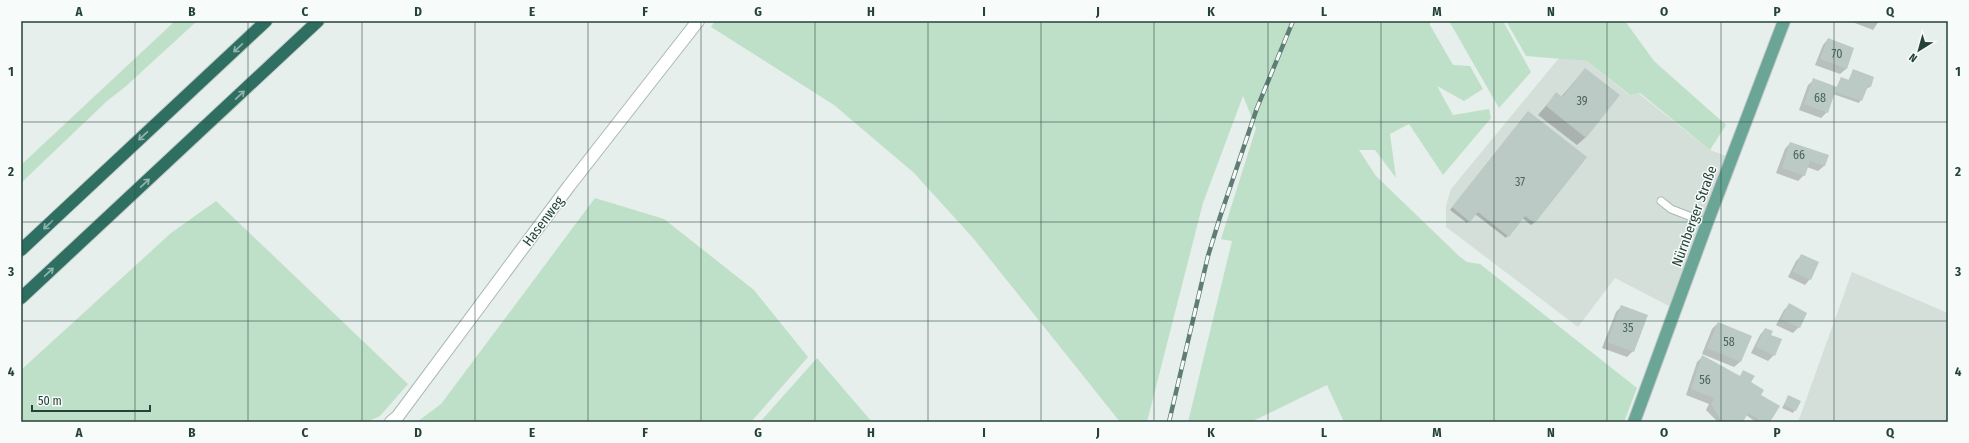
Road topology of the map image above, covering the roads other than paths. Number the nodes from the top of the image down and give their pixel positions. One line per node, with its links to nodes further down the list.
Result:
1 (266, 21): 7 (highway, one-way to 7)
2 (318, 21): 8 (highway, one-way to 2)
3 (698, 21): 9 (street, Hasenweg)
4 (1784, 21): 6 (main road, Nürnberger Straße)
5 (1661, 201): 6 (lane)
6 (1707, 223): 10 (main road, Nürnberger Straße)
7 (21, 250)
8 (21, 298)
9 (391, 422)
10 (1634, 422)

